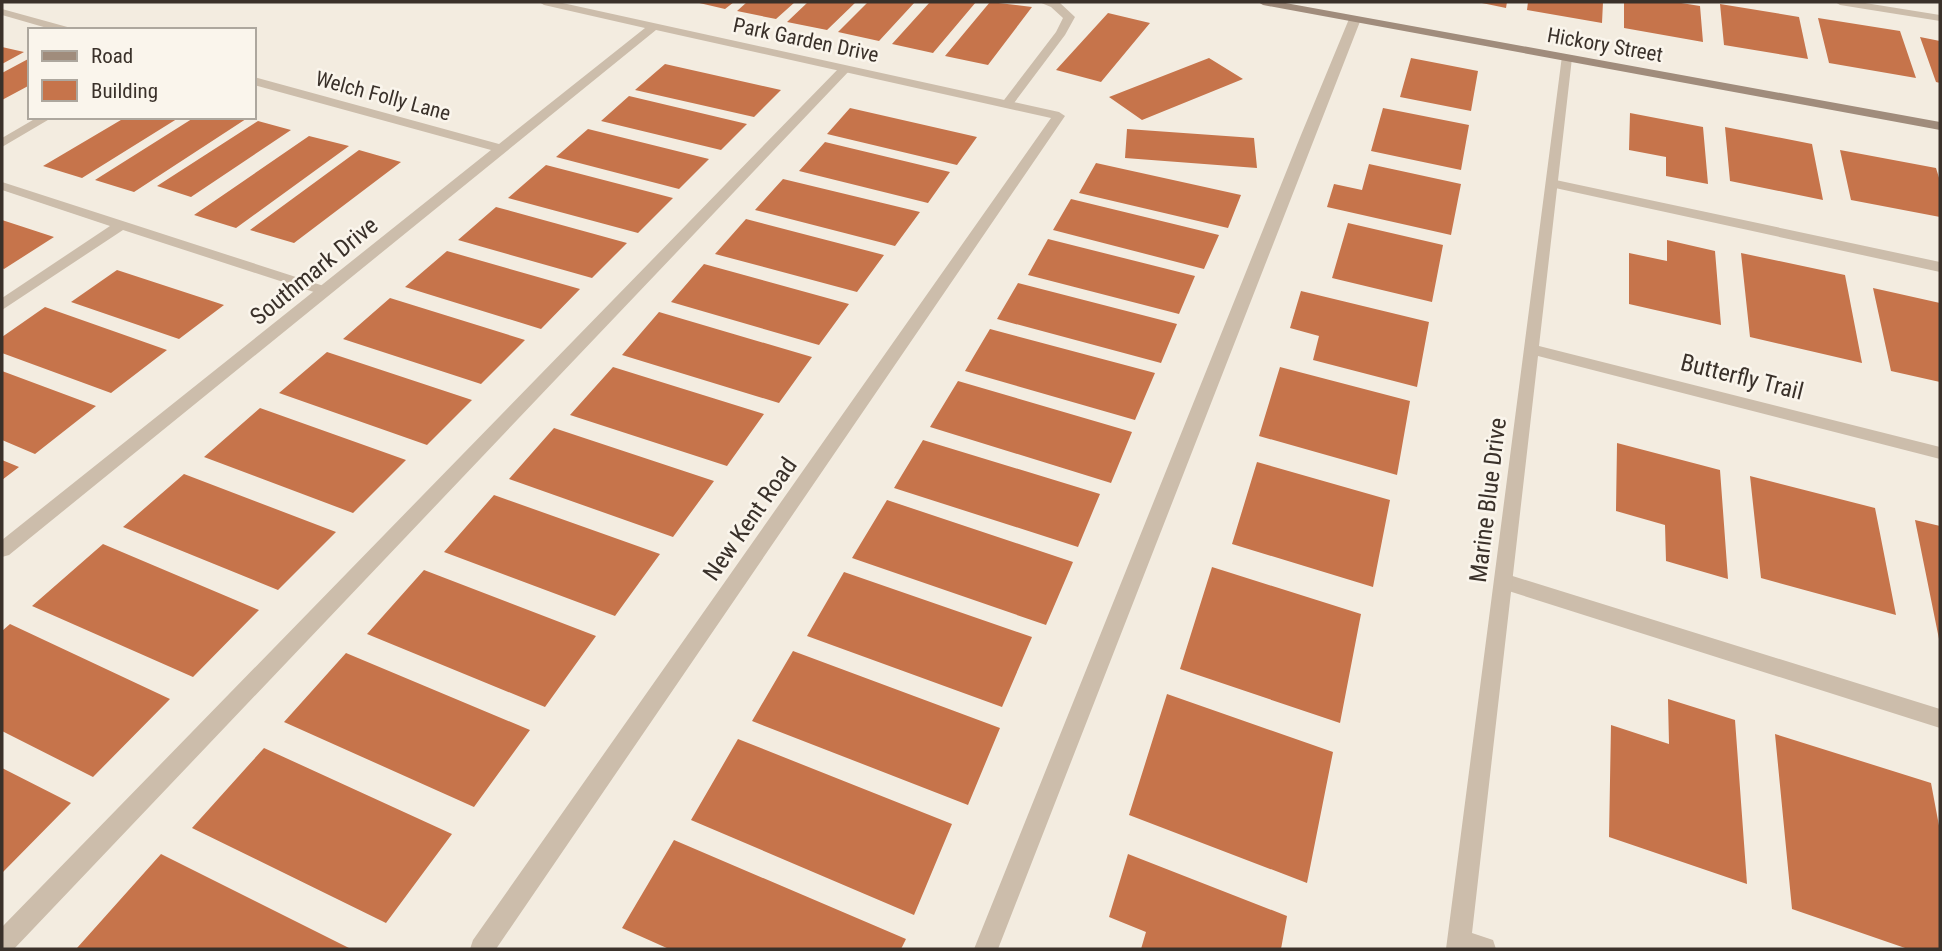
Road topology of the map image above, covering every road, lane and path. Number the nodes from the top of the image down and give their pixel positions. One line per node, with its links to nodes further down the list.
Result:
1 (544, 2): 8 (street, Park Garden Drive)
2 (1044, 2): 13 (street)
3 (1263, 2): 7 (street, Hickory Street)
4 (1840, 2): 6 (street)
5 (2, 12): 9 (street)
6 (1940, 18)
7 (1355, 19): 10 (street, Hickory Street); 33 (street)
8 (653, 26): 11 (street, Park Garden Drive); 18 (street, Southmark Drive)
9 (60, 28)
10 (1566, 58): 16 (street, Hickory Street); 19 (street, Marine Blue Drive)
11 (845, 69): 13 (street, Park Garden Drive); 30 (street)
12 (256, 82): 18 (street, Welch Folly Lane)
13 (1007, 104): 14 (street, Park Garden Drive)
14 (1059, 116): 32 (street, New Kent Road)
15 (44, 119): 17 (street)
16 (1940, 126)
17 (2, 143)
18 (502, 149): 23 (street, Southmark Drive)
19 (1551, 183): 22 (street); 25 (street, Marine Blue Drive)
20 (2, 186): 21 (street)
21 (121, 225): 23 (street); 24 (street)
22 (1940, 268)
23 (325, 291): 27 (street, Southmark Drive)
24 (2, 305)
25 (1531, 349): 26 (street, Butterfly Trail); 28 (street, Marine Blue Drive)
26 (1940, 453)
27 (2, 550)
28 (1503, 581): 29 (street); 31 (street, Marine Blue Drive)
29 (1940, 719)
30 (2, 944)
31 (1459, 944): 34 (street)
32 (482, 949)
33 (986, 949)
34 (1484, 949)

